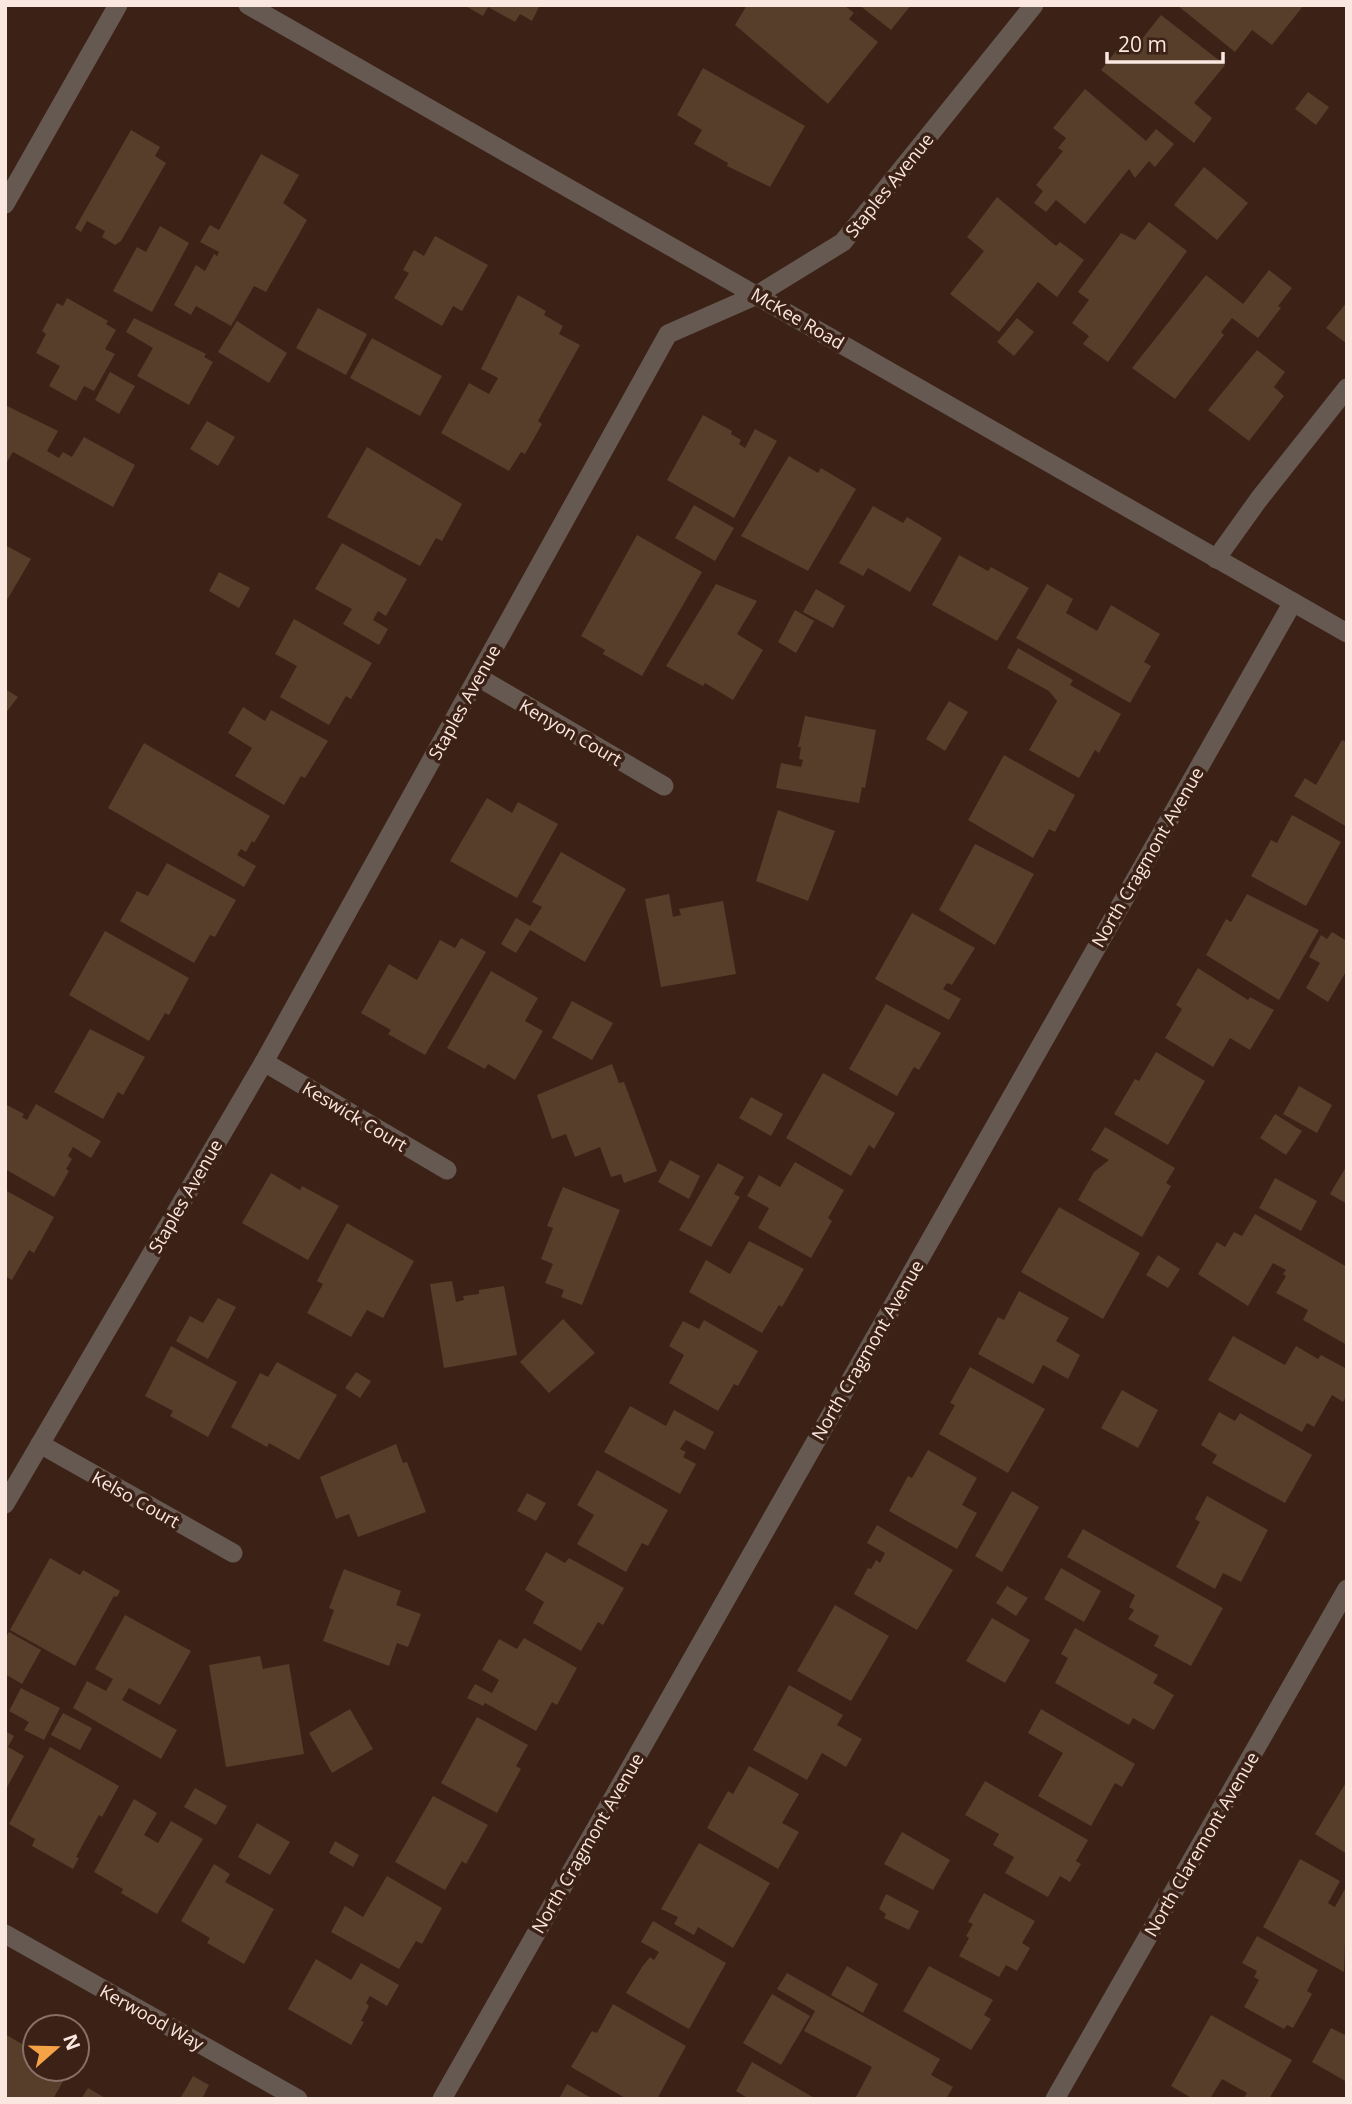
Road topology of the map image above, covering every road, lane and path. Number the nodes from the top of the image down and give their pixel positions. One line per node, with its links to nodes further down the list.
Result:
1 (118, 5): 4 (street)
2 (1034, 5): 5 (street, Staples Avenue)
3 (255, 7): 5 (street, McKee Road)
4 (5, 204)
5 (757, 295): 7 (street, McKee Road); 10 (street, Staples Avenue)
6 (1347, 388): 7 (street)
7 (1216, 559): 8 (street, McKee Road)
8 (1293, 603): 9 (street, McKee Road); 20 (street, North Cragmont Avenue)
9 (1347, 632)
10 (478, 677): 11 (street, Kenyon Court); 12 (street, Staples Avenue)
11 (664, 786)
12 (264, 1062): 13 (street, Keswick Court); 14 (street, Staples Avenue)
13 (447, 1170)
14 (40, 1444): 15 (street, Staples Avenue); 16 (street, Kelso Court)
15 (5, 1504)
16 (233, 1553)
17 (1347, 1589): 21 (street, North Claremont Avenue)
18 (5, 1934): 19 (street, Kerwood Way)
19 (298, 2099)
20 (442, 2099)
21 (1055, 2099)

